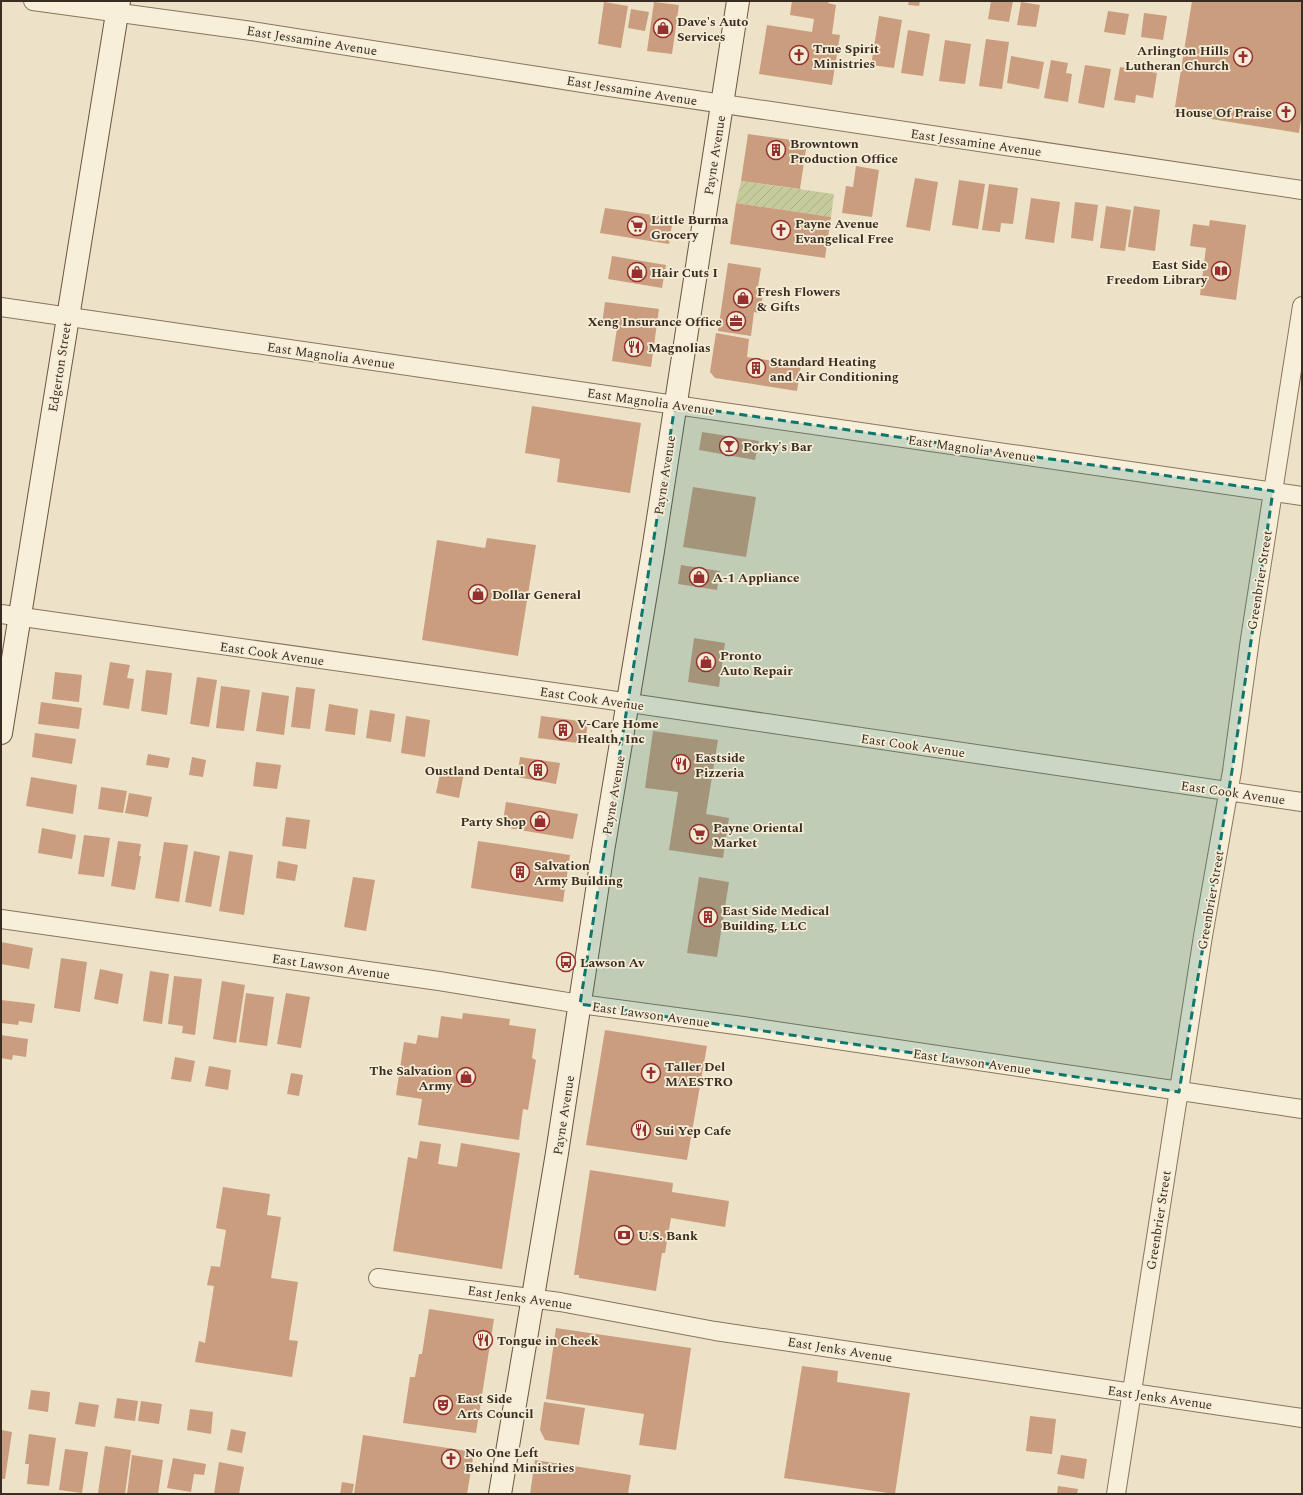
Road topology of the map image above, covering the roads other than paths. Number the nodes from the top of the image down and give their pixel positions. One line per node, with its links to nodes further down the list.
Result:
1 (33, 1): 3 (street, East Jessamine Avenue)
2 (738, 1): 4 (street, Payne Avenue)
3 (118, 7): 4 (street, East Jessamine Avenue); 8 (street, Edgerton Street)
4 (722, 104): 5 (street, East Jessamine Avenue); 9 (street, Payne Avenue)
5 (1302, 190)
6 (1302, 306): 10 (street, Greenbrier Street)
7 (1, 307): 8 (street, East Magnolia Avenue)
8 (67, 317): 9 (street, East Magnolia Avenue); 12 (street, Edgerton Street)
9 (675, 405): 10 (street, East Magnolia Avenue); 13 (street, Payne Avenue)
10 (1273, 491): 11 (street, East Magnolia Avenue); 15 (street, Greenbrier Street)
11 (1302, 496)
12 (10, 616): 13 (street, East Cook Avenue); 14 (street, Edgerton Street)
13 (628, 703): 15 (street, East Cook Avenue); 18 (street, Payne Avenue)
14 (1, 733)
15 (1229, 791): 16 (street, East Cook Avenue); 19 (street, Greenbrier Street)
16 (1302, 802)
17 (1, 919): 18 (street, East Lawson Avenue)
18 (580, 1004): 19 (street, East Lawson Avenue); 22 (street, Payne Avenue)
19 (1179, 1092): 20 (street, East Lawson Avenue); 23 (street, Greenbrier Street)
20 (1302, 1109)
21 (378, 1278): 22 (street, East Jenks Avenue)
22 (532, 1298): 23 (street, East Jenks Avenue); 25 (street, Payne Avenue)
23 (1130, 1393): 24 (street, East Jenks Avenue); 26 (street, Greenbrier Street)
24 (1302, 1418)
25 (500, 1494)
26 (1116, 1494)

